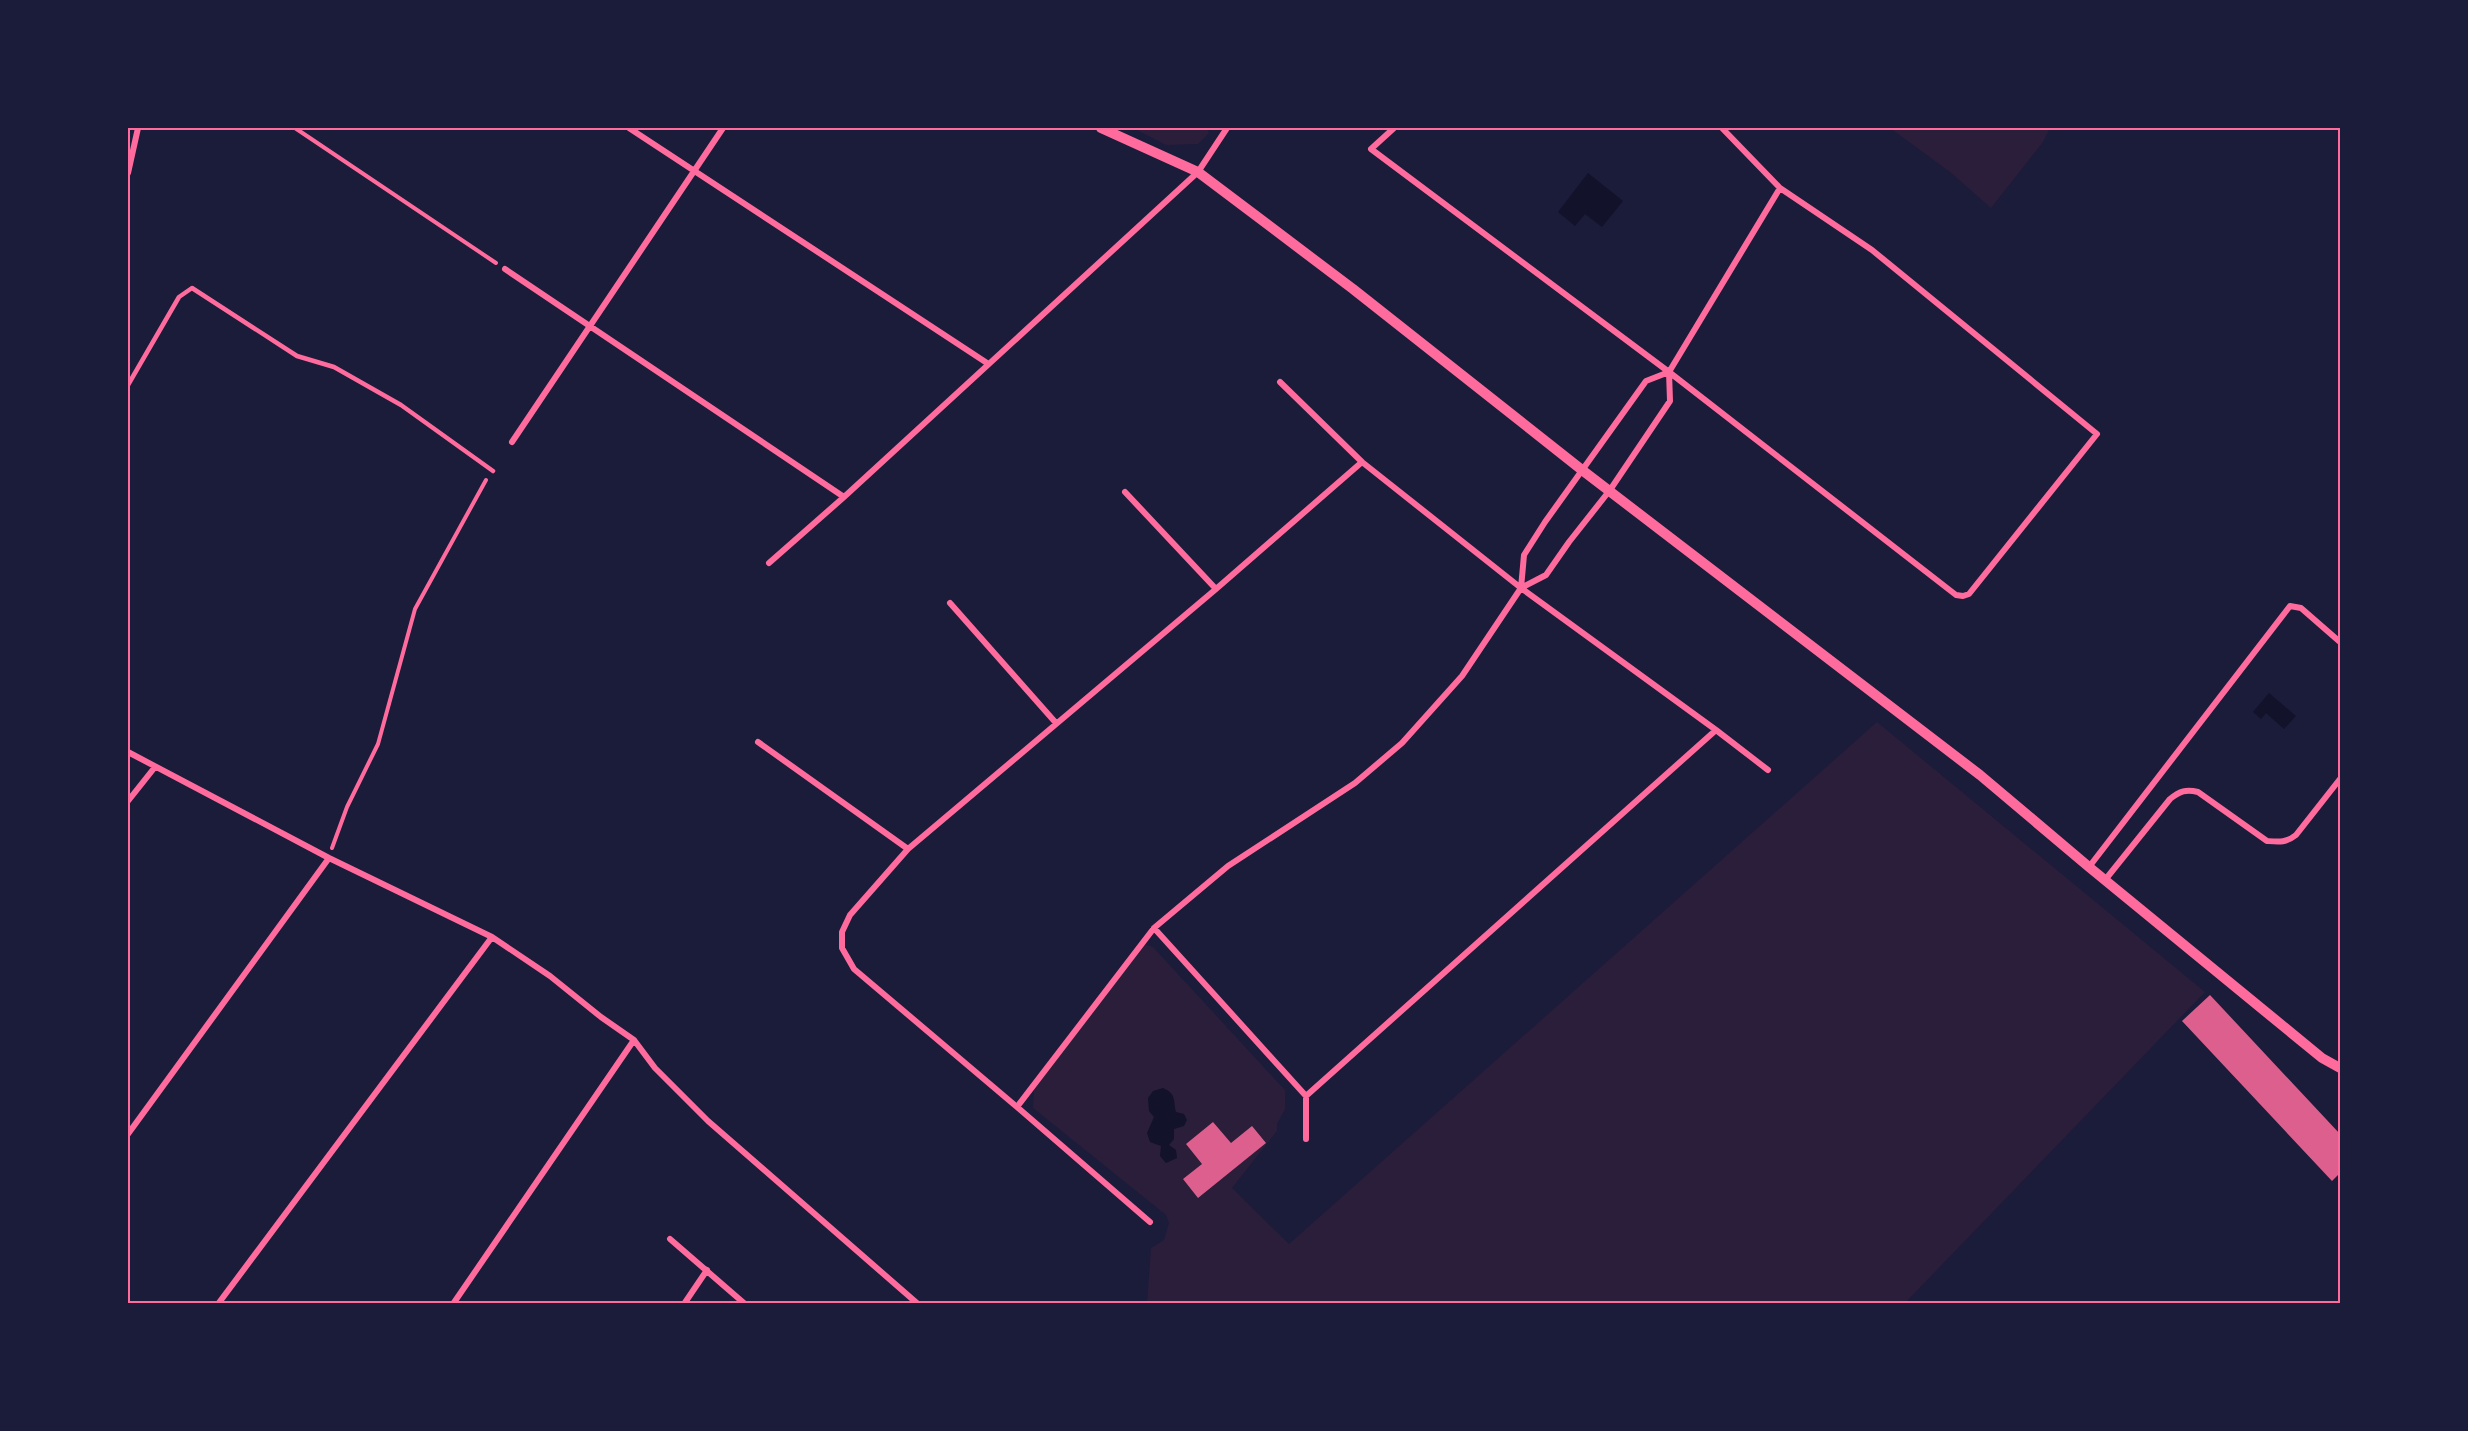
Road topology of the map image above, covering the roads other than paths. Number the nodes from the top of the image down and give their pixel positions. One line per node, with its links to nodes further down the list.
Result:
1 (138, 128): 10 (street)
2 (629, 128): 8 (street)
3 (723, 128): 8 (street)
4 (1101, 128): 9 (street)
5 (1227, 128): 9 (street)
6 (1394, 128): 15 (street)
7 (1722, 128): 11 (street)
8 (696, 171): 13 (street); 14 (street)
9 (1198, 172): 14 (street); 20 (street)
10 (128, 173)
11 (1780, 188): 15 (street); 15 (street)
12 (505, 269): 13 (street)
13 (590, 326): 18 (street); 24 (street)
14 (987, 363): 24 (street)
15 (1669, 372): 20 (street); 22 (street)
16 (1280, 382): 19 (street)
17 (128, 385): 21 (lane)
18 (512, 442)
19 (1362, 462): 26 (street); 27 (street)
20 (1582, 470): 22 (street); 26 (street)
21 (493, 471)
22 (1610, 490): 26 (street); 40 (street)
23 (1125, 492): 27 (street)
24 (844, 497): 25 (street)
25 (768, 563)
26 (1521, 588): 31 (street); 42 (street)
27 (1216, 589): 30 (street)
28 (950, 603): 30 (street)
29 (2340, 642): 40 (street)
30 (1056, 723): 38 (street)
31 (1716, 730): 35 (street); 46 (street)
32 (758, 742): 38 (street)
33 (128, 752): 34 (street)
34 (155, 767): 37 (street); 39 (street)
35 (1768, 770)
36 (2340, 779): 41 (street)
37 (128, 801)
38 (908, 849): 47 (street)
39 (329, 858): 43 (street); 48 (street)
40 (2089, 867): 41 (street)
41 (2105, 880): 45 (street)
42 (1154, 927): 46 (street); 47 (street)
43 (492, 937): 44 (street); 53 (street)
44 (634, 1040): 54 (street); 57 (street)
45 (2340, 1068)
46 (1306, 1096): 49 (street)
47 (1017, 1107): 50 (street)
48 (128, 1134)
49 (1306, 1139)
50 (1150, 1222)
51 (670, 1239): 52 (street)
52 (707, 1270): 55 (street); 56 (street)
53 (218, 1304)
54 (453, 1304)
55 (684, 1304)
56 (745, 1304)
57 (918, 1304)

